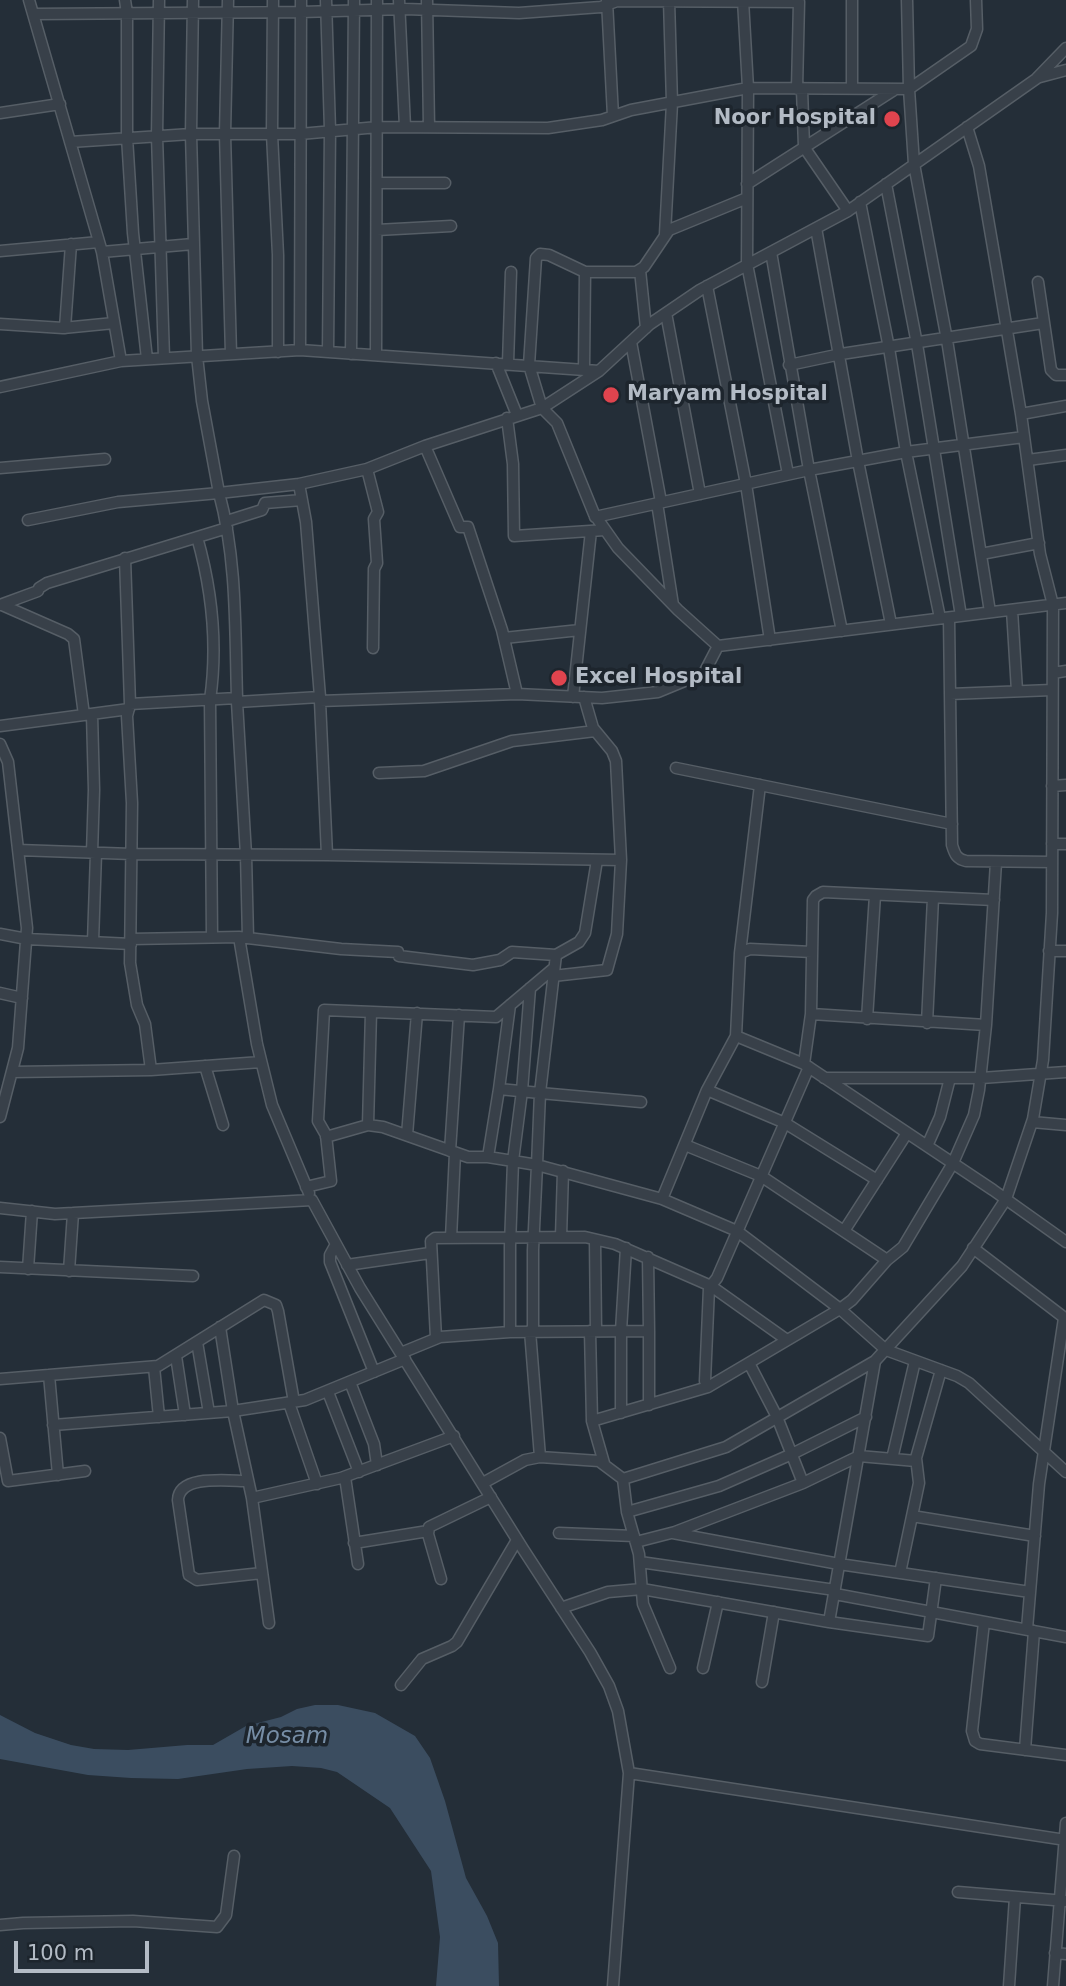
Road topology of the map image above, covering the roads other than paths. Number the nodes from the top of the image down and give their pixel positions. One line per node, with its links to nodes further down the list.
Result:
1 (29, 0): 26 (street)
2 (125, 0): 23 (street)
3 (159, 0): 24 (street)
4 (193, 0): 25 (street)
5 (228, 0): 20 (street)
6 (273, 0): 21 (street)
7 (301, 0): 22 (street)
8 (670, 0): 12 (street); 14 (street); 35 (street)
9 (852, 0): 31 (street)
10 (907, 0): 33 (street)
11 (976, 0): 33 (street)
12 (743, 1): 13 (street); 30 (street)
13 (799, 1): 32 (street)
14 (607, 2): 18 (street); 38 (street)
15 (354, 5): 16 (street); 19 (street); 43 (street)
16 (377, 5): 17 (street); 39 (street)
17 (400, 5): 18 (street); 40 (street)
18 (428, 5): 41 (street)
19 (326, 6): 22 (street); 44 (street)
20 (228, 12): 21 (street); 25 (street); 46 (street)
21 (273, 12): 22 (street); 47 (street)
22 (301, 12): 48 (street)
23 (127, 13): 24 (street); 26 (street); 50 (street)
24 (159, 13): 25 (street); 49 (street)
25 (193, 13): 45 (street)
26 (33, 14): 36 (street)
27 (1066, 48): 29 (street)
28 (1066, 70): 29 (street)
29 (1036, 79): 42 (street)
30 (748, 88): 32 (street); 35 (street); 56 (street)
31 (852, 88): 32 (street); 34 (street)
32 (800, 89): 52 (street)
33 (909, 89): 34 (street); 53 (street)
34 (894, 90): 52 (street)
35 (673, 103): 38 (street); 64 (street)
36 (60, 104): 37 (street); 51 (street)
37 (0, 113)
38 (613, 116): 41 (street)
39 (378, 127): 40 (street); 43 (street); 54 (street)
40 (405, 127): 41 (street)
41 (429, 127)
42 (967, 127): 53 (street); 84 (street)
43 (352, 129): 44 (street); 92 (street)
44 (330, 130): 48 (street); 91 (street)
45 (191, 134): 46 (street); 49 (street); 66 (street)
46 (225, 134): 47 (street); 94 (street)
47 (272, 134): 48 (street); 90 (street)
48 (300, 134): 89 (street)
49 (157, 136): 50 (street); 68 (street)
50 (127, 138): 51 (street); 69 (street)
51 (70, 142): 67 (street)
52 (804, 148): 56 (street); 60 (street)
53 (914, 164): 57 (street); 85 (street)
54 (377, 183): 55 (street); 63 (street)
55 (445, 183)
56 (747, 184): 58 (street)
57 (886, 184): 59 (street); 87 (street)
58 (747, 198): 64 (street); 72 (street)
59 (860, 202): 60 (street); 88 (street)
60 (848, 211): 62 (street)
61 (451, 226): 63 (street)
62 (816, 228): 71 (street); 93 (street)
63 (377, 230): 95 (street)
64 (665, 234): 73 (street)
65 (71, 244): 67 (street); 70 (street); 82 (street)
66 (193, 244): 68 (street); 96 (street)
67 (100, 247): 69 (street); 79 (street)
68 (160, 247): 69 (street); 97 (street)
69 (135, 248): 98 (street)
70 (0, 251)
71 (771, 252): 72 (street); 103 (street)
72 (747, 264): 77 (street); 124 (street)
73 (640, 270): 75 (street); 83 (street)
74 (511, 272): 101 (street)
75 (585, 272): 102 (street); 104 (street)
76 (1038, 282): 80 (street)
77 (707, 286): 78 (street); 126 (street)
78 (666, 313): 83 (street); 128 (street)
79 (114, 323): 82 (street); 99 (street)
80 (1044, 323): 84 (street); 106 (street)
81 (0, 324): 82 (street)
82 (65, 328)
83 (646, 328): 86 (street)
84 (1007, 329): 85 (street); 110 (street)
85 (947, 340): 87 (street); 114 (street)
86 (631, 342): 105 (street); 130 (street)
87 (917, 344): 88 (street); 115 (street)
88 (889, 348): 93 (street); 116 (street)
89 (300, 351): 90 (street); 91 (street)
90 (278, 352): 94 (street)
91 (328, 352): 92 (street)
92 (351, 354): 95 (street)
93 (841, 354): 103 (street); 120 (street)
94 (231, 355): 96 (street)
95 (376, 355): 100 (street)
96 (197, 356): 97 (street); 127 (street)
97 (164, 358): 98 (street)
98 (147, 359): 99 (street)
99 (121, 361): 107 (street)
100 (496, 363): 101 (street); 111 (street)
101 (508, 363): 102 (street)
102 (529, 365): 104 (street); 109 (street)
103 (789, 365): 123 (street)
104 (584, 369): 105 (street)
105 (599, 371): 109 (street)
106 (1066, 375)
107 (0, 387)
108 (1066, 406): 110 (street)
109 (542, 408): 111 (street); 131 (street)
110 (1021, 414): 112 (street)
111 (512, 417): 113 (street); 135 (street)
112 (1024, 437): 114 (street); 119 (street)
113 (425, 446): 122 (street); 151 (street)
114 (963, 446): 115 (street); 138 (street)
115 (933, 449): 116 (street); 146 (street)
116 (906, 452): 120 (street); 147 (street)
117 (1066, 455): 119 (street)
118 (105, 459): 121 (street)
119 (1028, 460): 137 (street)
120 (858, 461): 123 (street); 148 (street)
121 (0, 468)
122 (367, 469): 125 (street); 154 (street)
123 (809, 470): 124 (street); 150 (street)
124 (788, 474): 126 (street)
125 (299, 484): 127 (street); 129 (street)
126 (746, 484): 128 (street); 152 (street)
127 (219, 494): 132 (street); 133 (street)
128 (700, 494): 130 (street)
129 (302, 500): 133 (street); 162 (street)
130 (659, 503): 131 (street); 143 (street)
131 (595, 517): 134 (street)
132 (28, 520)
133 (227, 524): 136 (street); 164 (street)
134 (605, 530): 135 (street); 143 (street)
135 (591, 531): 149 (street)
136 (197, 537): 139 (street); 163 (street)
137 (1039, 543): 138 (street); 142 (street)
138 (981, 554): 145 (street)
139 (125, 558): 141 (street); 165 (street)
140 (1066, 603): 142 (street)
141 (1, 605): 166 (street)
142 (1053, 605): 144 (street); 156 (street)
143 (673, 606): 153 (street)
144 (1012, 610): 145 (street); 158 (street)
145 (990, 612): 146 (street)
146 (961, 616): 147 (street)
147 (944, 618): 148 (street); 160 (street)
148 (891, 624): 150 (street)
149 (580, 630): 151 (street); 161 (street)
150 (842, 631): 152 (street)
151 (504, 638): 159 (street)
152 (770, 640): 153 (street)
153 (718, 646): 161 (street)
154 (373, 648)
155 (1066, 671): 156 (street)
156 (1053, 673): 157 (street)
157 (1052, 690): 158 (street); 174 (street)
158 (1017, 691): 160 (street)
159 (517, 694): 161 (street); 162 (street)
160 (950, 694): 175 (street)
161 (579, 697): 168 (street)
162 (320, 699): 164 (street); 183 (street)
163 (210, 700): 164 (street); 165 (street); 181 (street)
164 (237, 700): 182 (street)
165 (130, 707): 166 (street); 180 (street)
166 (88, 715): 167 (street); 179 (street)
167 (0, 726)
168 (595, 731): 171 (street); 185 (street)
169 (0, 744): 178 (street)
170 (676, 768): 172 (street)
171 (379, 773)
172 (760, 785): 175 (street); 200 (street)
173 (1066, 785): 174 (street)
174 (1052, 786): 176 (street)
175 (952, 824): 186 (street)
176 (1052, 844): 177 (street); 187 (street)
177 (1066, 844)
178 (18, 850): 179 (street); 194 (street)
179 (94, 853): 180 (street); 196 (street)
180 (132, 854): 181 (street); 195 (street)
181 (213, 855): 182 (street); 192 (street)
182 (246, 855): 183 (street); 193 (street)
183 (327, 855): 184 (street)
184 (597, 860): 185 (street); 201 (street)
185 (621, 860): 202 (street)
186 (996, 862): 187 (street); 190 (street)
187 (1052, 862): 197 (street)
188 (875, 895): 189 (street); 199 (street); 211 (street)
189 (933, 898): 190 (street); 212 (street)
190 (994, 900): 213 (street)
191 (0, 934): 194 (street)
192 (212, 937): 193 (street); 195 (street)
193 (244, 937): 201 (street); 215 (street)
194 (27, 939): 196 (street); 205 (street)
195 (131, 941): 196 (street); 218 (street)
196 (93, 942)
197 (1049, 951): 198 (street); 221 (street)
198 (1066, 951)
199 (812, 952): 200 (street); 209 (street)
200 (740, 953): 214 (street)
201 (556, 955): 202 (street)
202 (554, 972): 203 (street); 229 (street)
203 (530, 988): 206 (street); 228 (street)
204 (0, 993): 205 (street)
205 (22, 998): 219 (street)
206 (510, 1005): 210 (street); 225 (street)
207 (371, 1012): 208 (street); 235 (street); 239 (street)
208 (417, 1013): 210 (street); 238 (street)
209 (811, 1014): 211 (street); 216 (street)
210 (460, 1015): 242 (street)
211 (867, 1019): 212 (street)
212 (927, 1023): 213 (street)
213 (986, 1025): 224 (street)
214 (736, 1036): 216 (street); 226 (street)
215 (261, 1062): 217 (street); 250 (street)
216 (807, 1065): 222 (street); 233 (street)
217 (205, 1066): 218 (street); 234 (street)
218 (151, 1070): 219 (street)
219 (12, 1072): 227 (street)
220 (1066, 1072): 221 (street)
221 (1040, 1075): 224 (street); 232 (street)
222 (823, 1077): 223 (street); 237 (street)
223 (950, 1078): 224 (street); 241 (street)
224 (981, 1078): 245 (street)
225 (499, 1089): 228 (street); 243 (street)
226 (707, 1090): 233 (street); 240 (street)
227 (4, 1091): 231 (street)
228 (522, 1091): 229 (street); 244 (street)
229 (540, 1093): 230 (street); 246 (street)
230 (641, 1102)
231 (0, 1117)
232 (1032, 1122): 236 (street); 252 (street)
233 (785, 1123): 248 (street); 249 (street)
234 (223, 1125)
235 (368, 1125): 238 (street); 239 (street)
236 (1066, 1125)
237 (907, 1133): 241 (street); 249 (street)
238 (407, 1135): 242 (street)
239 (326, 1137): 250 (street)
240 (685, 1145): 248 (street); 251 (street)
241 (927, 1146): 245 (street)
242 (453, 1152): 243 (street); 261 (street)
243 (488, 1157): 244 (street)
244 (513, 1161): 246 (street); 262 (street)
245 (953, 1163): 252 (street); 270 (street)
246 (537, 1165): 247 (street); 259 (street)
247 (563, 1171): 251 (street); 260 (street)
248 (761, 1176): 257 (street); 258 (street)
249 (877, 1180): 258 (street)
250 (306, 1186): 253 (street)
251 (662, 1199): 257 (street)
252 (1006, 1199): 264 (street); 267 (street)
253 (312, 1200): 256 (street); 265 (street)
254 (0, 1208): 255 (street)
255 (32, 1212): 256 (street); 273 (street)
256 (74, 1213): 274 (street)
257 (737, 1231): 276 (street); 277 (street)
258 (844, 1231): 270 (street)
259 (533, 1237): 260 (street); 262 (street); 280 (street)
260 (561, 1237): 263 (street)
261 (451, 1238): 262 (street); 268 (street)
262 (510, 1238): 284 (street)
263 (595, 1240): 266 (street); 281 (street)
264 (1066, 1242)
265 (336, 1244): 271 (street); 296 (street)
266 (626, 1248): 269 (street); 282 (street)
267 (973, 1248): 278 (street); 288 (street)
268 (430, 1253): 271 (street); 285 (street)
269 (648, 1257): 276 (street); 283 (street)
270 (887, 1260): 277 (street)
271 (347, 1265): 290 (street)
272 (0, 1267): 273 (street)
273 (28, 1269): 274 (street)
274 (69, 1270): 275 (street)
275 (193, 1276)
276 (711, 1286): 286 (street); 300 (street)
277 (839, 1309): 286 (street); 288 (street)
278 (1065, 1319): 315 (street)
279 (220, 1327): 287 (street); 302 (street); 304 (street)
280 (531, 1331): 281 (street); 284 (street); 318 (street)
281 (593, 1331): 282 (street); 311 (street)
282 (621, 1331): 283 (street); 306 (street)
283 (649, 1331): 303 (street)
284 (510, 1332): 285 (street)
285 (436, 1338): 290 (street)
286 (787, 1340): 293 (street)
287 (197, 1342): 289 (street); 305 (street)
288 (886, 1350): 291 (street); 292 (street)
289 (176, 1356): 294 (street); 307 (street)
290 (403, 1356): 296 (street); 313 (street)
291 (875, 1361): 309 (street); 310 (street)
292 (915, 1361): 295 (street); 319 (street)
293 (749, 1363): 300 (street); 309 (street)
294 (154, 1367): 297 (street); 308 (street)
295 (941, 1370): 315 (street); 320 (street)
296 (374, 1372): 299 (street)
297 (49, 1375): 298 (street); 312 (street)
298 (0, 1378)
299 (350, 1382): 301 (street); 322 (street)
300 (708, 1387): 303 (street)
301 (328, 1392): 302 (street); 324 (street)
302 (292, 1402): 304 (street); 330 (street)
303 (649, 1405): 306 (street)
304 (233, 1411): 305 (street); 329 (street)
305 (209, 1413): 307 (street)
306 (621, 1413): 311 (street)
307 (185, 1415): 308 (street)
308 (159, 1417): 312 (street)
309 (777, 1417): 316 (street); 328 (street)
310 (866, 1417): 316 (street); 317 (street)
311 (592, 1422): 321 (street)
312 (54, 1425): 326 (street)
313 (454, 1436): 322 (street); 331 (street)
314 (0, 1438): 326 (street)
315 (1044, 1451): 325 (street); 340 (street)
316 (792, 1454): 332 (street); 335 (street)
317 (859, 1456): 319 (street); 332 (street); 346 (street)
318 (540, 1457): 321 (street); 331 (street)
319 (892, 1459): 320 (street)
320 (916, 1461): 336 (street)
321 (604, 1463): 328 (street)
322 (377, 1465): 324 (street)
323 (85, 1471): 326 (street)
324 (359, 1472): 327 (street)
325 (1066, 1472)
326 (58, 1475)
327 (345, 1477): 330 (street); 343 (street)
328 (623, 1479): 335 (street)
329 (248, 1481): 334 (street); 347 (street)
330 (317, 1483): 334 (street)
331 (483, 1483): 333 (street)
332 (803, 1483): 339 (street)
333 (491, 1497): 337 (street); 342 (street)
334 (252, 1499): 347 (street)
335 (627, 1513): 341 (street)
336 (912, 1517): 340 (street); 348 (street)
337 (428, 1531): 343 (street); 350 (street)
338 (559, 1533): 341 (street)
339 (673, 1533): 341 (street); 346 (street)
340 (1035, 1536): 353 (street)
341 (635, 1539): 344 (street)
342 (517, 1540): 355 (street); 366 (street)
343 (354, 1543): 345 (street)
344 (640, 1562): 351 (street); 352 (street)
345 (358, 1564)
346 (839, 1564): 348 (street); 352 (street)
347 (262, 1573): 360 (street)
348 (900, 1573): 349 (street)
349 (936, 1578): 353 (street); 357 (street)
350 (441, 1579)
351 (642, 1589): 354 (street); 355 (street); 363 (street)
352 (835, 1592): 357 (street); 358 (street)
353 (1030, 1592): 361 (street)
354 (718, 1602): 356 (street); 364 (street)
355 (561, 1608): 369 (street)
356 (774, 1612): 358 (street); 365 (street)
357 (930, 1612): 358 (street); 359 (street)
358 (829, 1622)
359 (984, 1622): 361 (street); 367 (street)
360 (269, 1623)
361 (1030, 1630): 362 (street); 367 (street)
362 (1066, 1637)
363 (670, 1668)
364 (703, 1668)
365 (762, 1682)
366 (401, 1685)
367 (1024, 1750): 368 (street)
368 (1066, 1755)
369 (629, 1773): 371 (street); 378 (street)
370 (1066, 1823): 371 (street)
371 (1065, 1840): 375 (street)
372 (234, 1856): 376 (street)
373 (958, 1892): 374 (street)
374 (1015, 1897): 375 (street); 379 (street)
375 (1063, 1901): 377 (street)
376 (0, 1925)
377 (1060, 1954): 380 (street)
378 (614, 1986)
379 (1009, 1986)
380 (1053, 1986)

